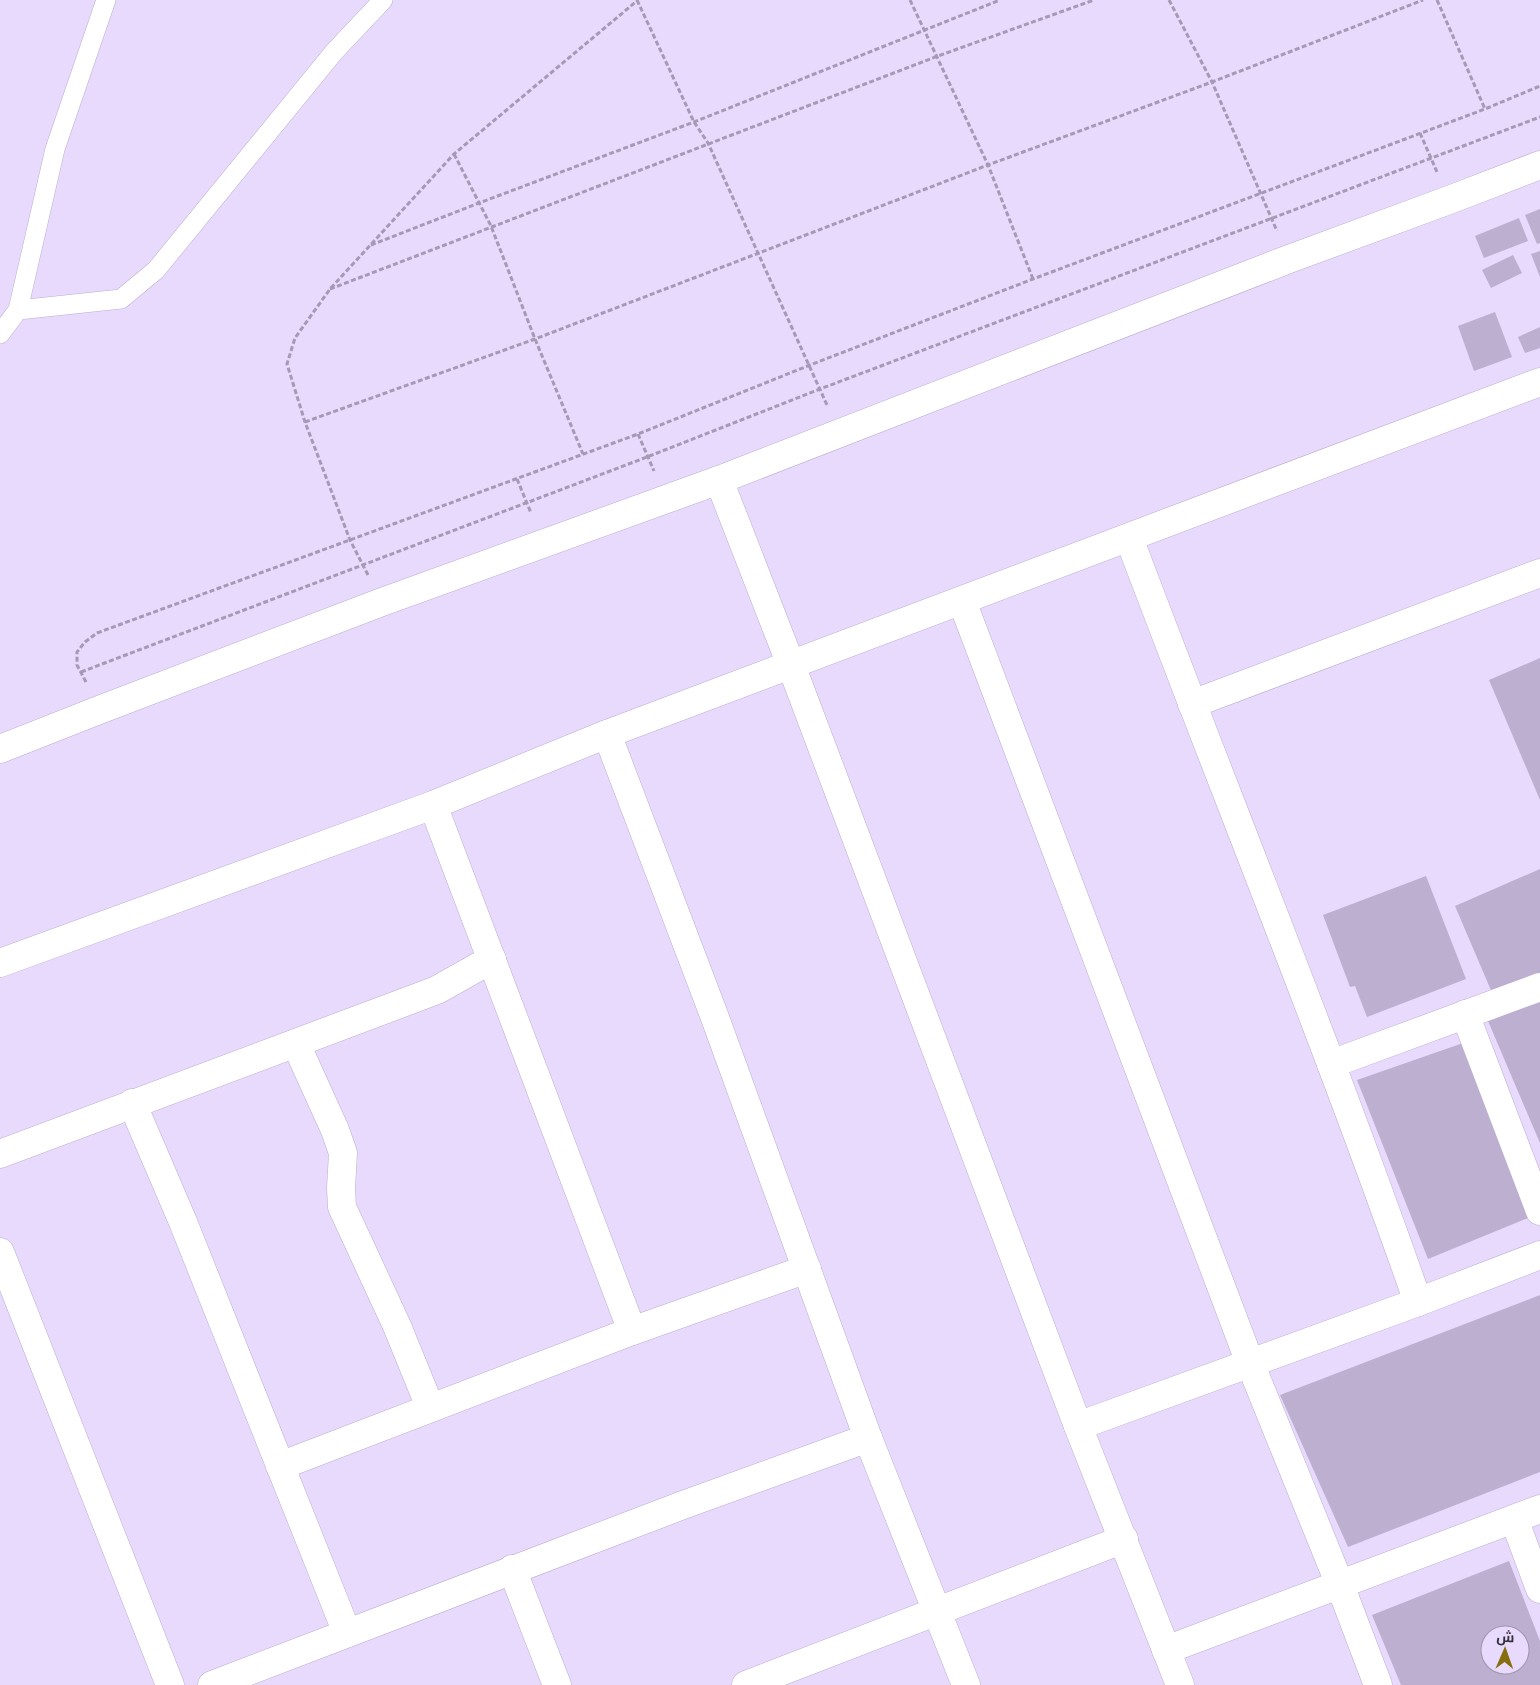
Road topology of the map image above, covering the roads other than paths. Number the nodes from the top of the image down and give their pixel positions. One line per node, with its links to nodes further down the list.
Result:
1 (106, 0): 4 (lane)
2 (383, 0): 4 (lane)
3 (1540, 165): 7 (street)
4 (18, 310): 5 (lane)
5 (0, 334)
6 (1540, 382): 8 (street)
7 (719, 480): 11 (street); 14 (street)
8 (1129, 538): 10 (street); 12 (street)
9 (1540, 573): 12 (street)
10 (962, 601): 11 (street); 30 (street)
11 (791, 665): 13 (street); 32 (street)
12 (1192, 704): 21 (street)
13 (607, 734): 15 (street); 27 (street)
14 (0, 749)
15 (433, 805): 16 (street); 17 (street)
16 (492, 959): 20 (street); 29 (street)
17 (0, 963)
18 (1540, 987): 19 (street)
19 (1465, 1014): 21 (street); 24 (street)
20 (296, 1044): 22 (street); 31 (street)
21 (1331, 1064): 28 (street)
22 (132, 1103): 23 (street); 34 (street)
23 (0, 1154)
24 (1540, 1211)
25 (0, 1252): 44 (street)
26 (1540, 1255): 28 (street)
27 (807, 1269): 29 (street); 33 (street)
28 (1418, 1302): 30 (street)
29 (632, 1330): 31 (street)
30 (1250, 1363): 32 (street); 39 (street)
31 (430, 1407): 34 (street)
32 (1078, 1426): 37 (street)
33 (868, 1438): 38 (street); 41 (street)
34 (280, 1466): 42 (street)
35 (1540, 1509): 36 (street)
36 (1514, 1519): 39 (street); 40 (street)
37 (1124, 1539): 41 (street); 43 (street)
38 (512, 1569): 42 (street); 46 (street)
39 (1340, 1585): 43 (street); 50 (street)
40 (1540, 1589)
41 (936, 1612): 47 (street); 48 (street)
42 (347, 1633): 45 (street)
43 (1166, 1650): 49 (street)
44 (170, 1685)
45 (212, 1685)
46 (557, 1685)
47 (746, 1685)
48 (966, 1685)
49 (1180, 1685)
50 (1378, 1685)

